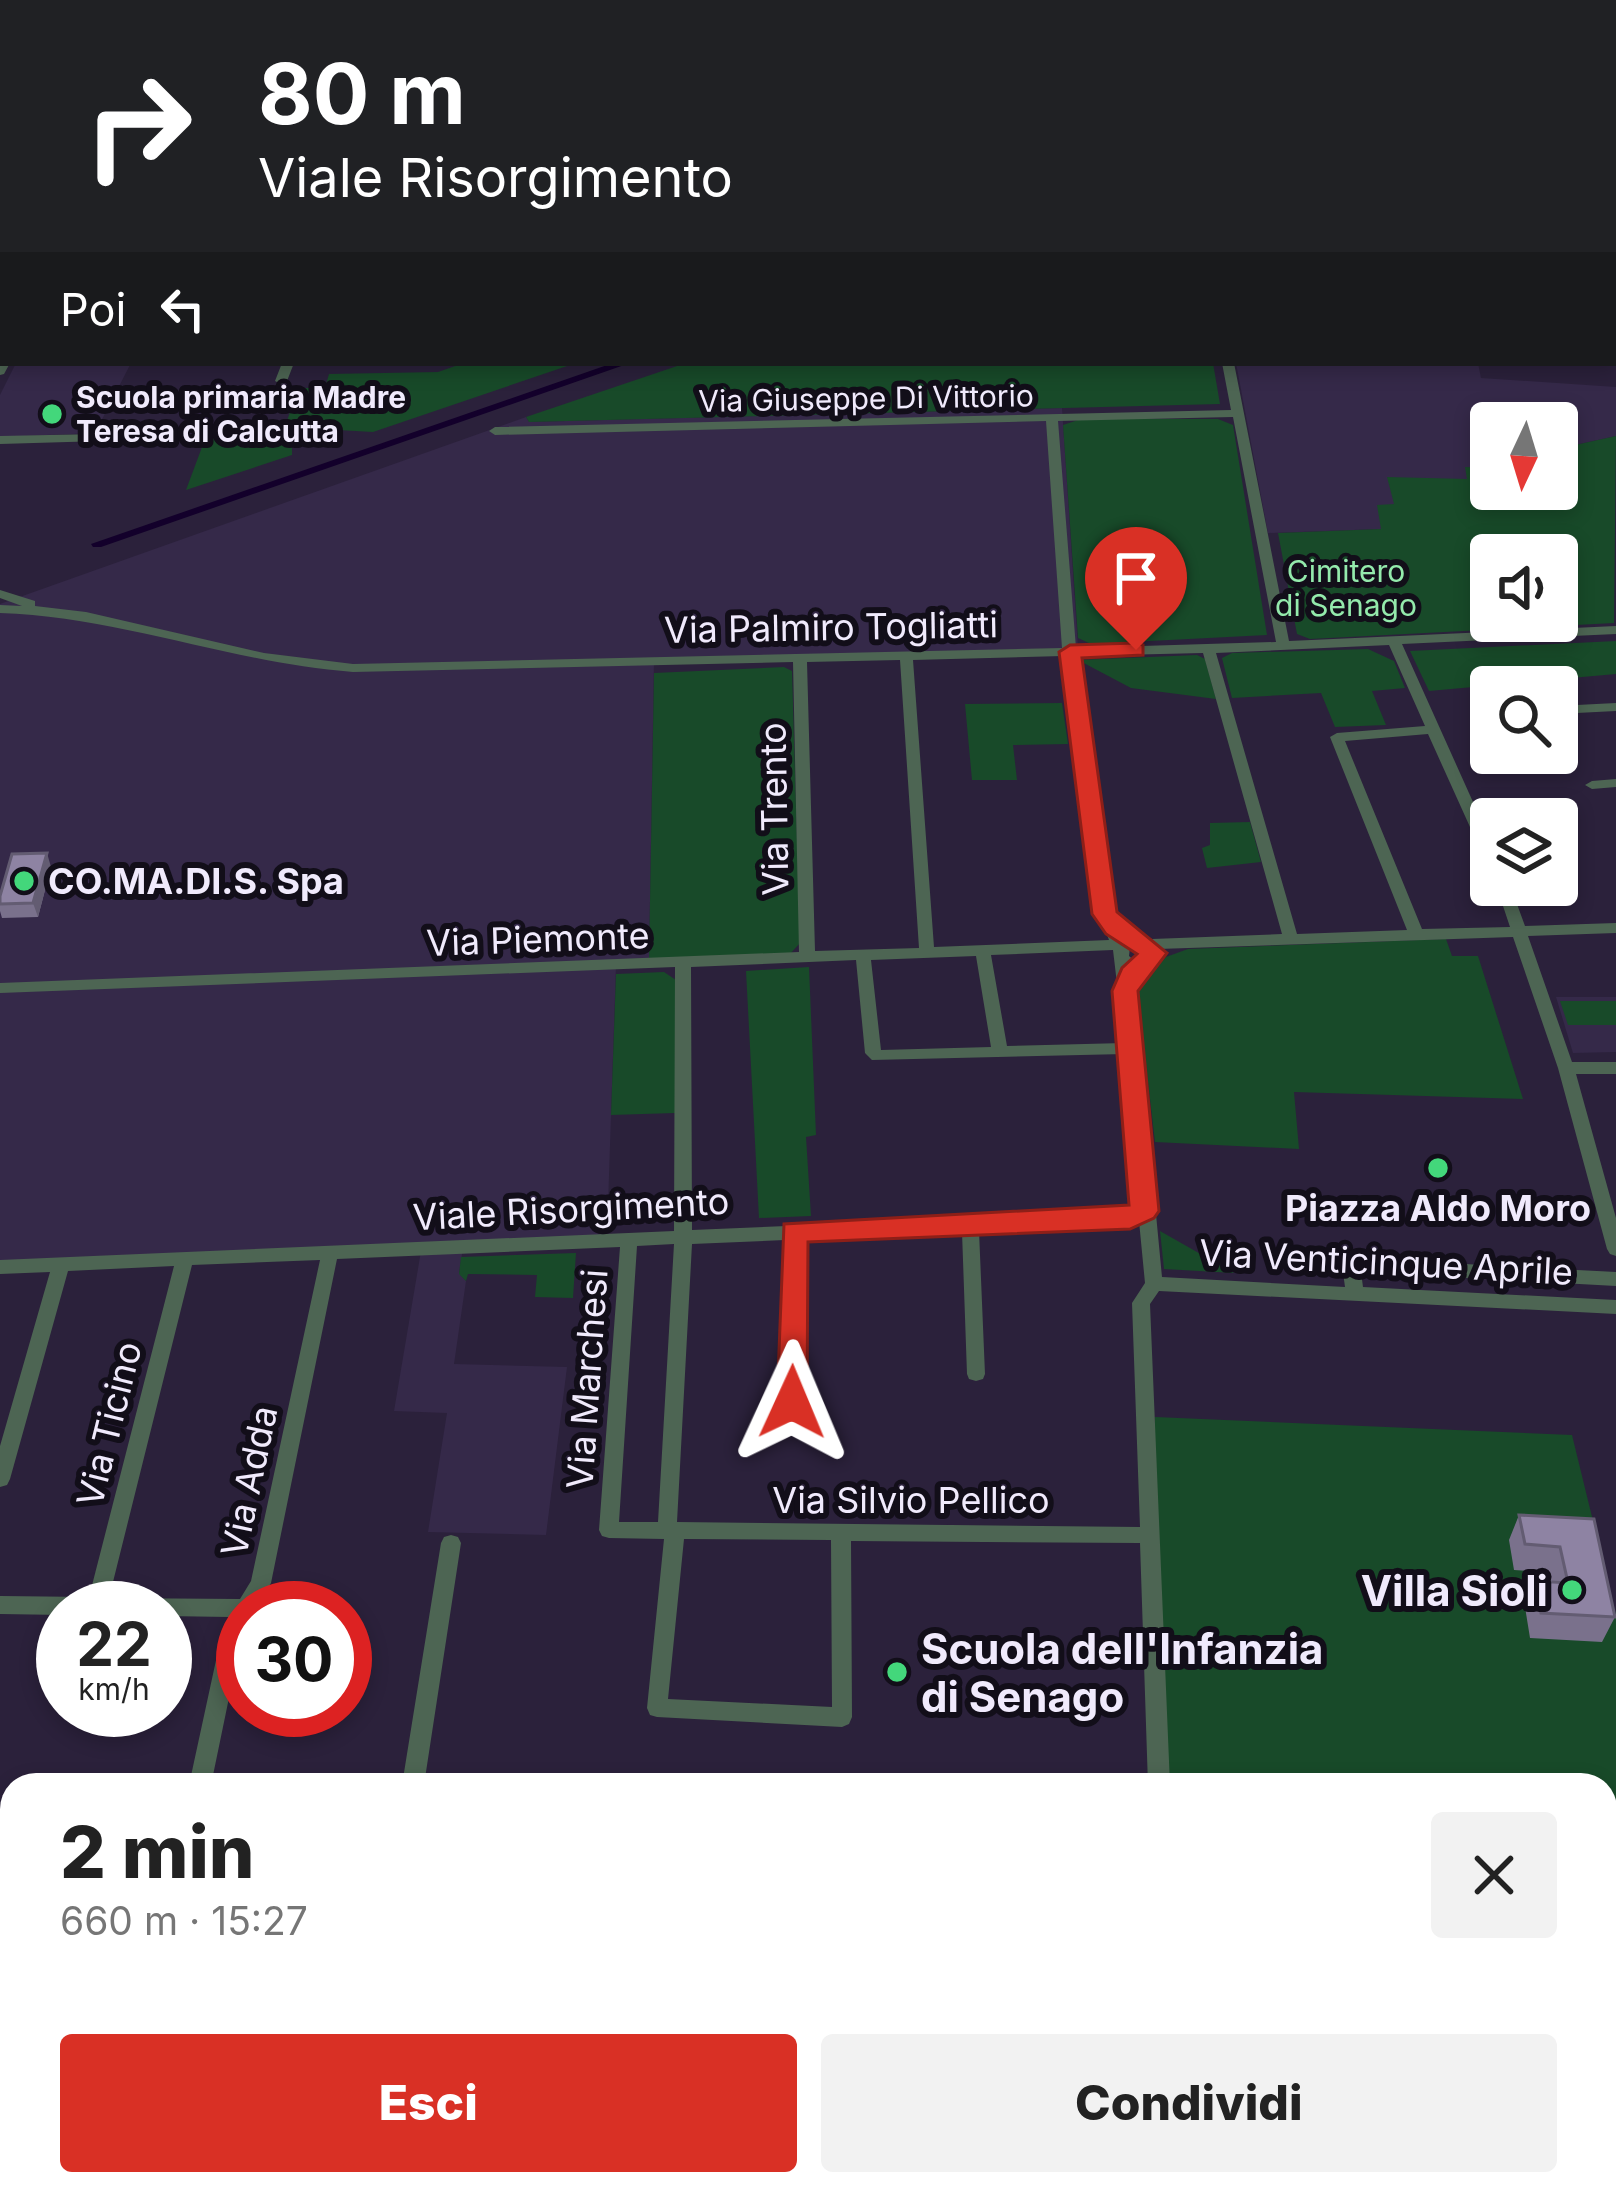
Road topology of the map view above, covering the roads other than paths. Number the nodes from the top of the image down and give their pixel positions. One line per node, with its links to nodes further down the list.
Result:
1 (287, 366): 3 (street)
2 (1229, 366): 4 (street)
3 (281, 381)
4 (1237, 413): 5 (street, Via Giuseppe Di Vittorio); 14 (street)
5 (1052, 417): 6 (street, Via Giuseppe Di Vittorio); 16 (street)
6 (495, 431)
7 (98, 438): 8 (street)
8 (0, 440)
9 (0, 594): 11 (street, Via Palmiro Togliatti)
10 (0, 609): 11 (street, Via Palmiro Togliatti)
11 (53, 613): 18 (street, Via Palmiro Togliatti)
12 (1616, 630): 13 (street, Via Palmiro Togliatti)
13 (1394, 641): 14 (street, Via Palmiro Togliatti); 21 (street)
14 (1282, 646): 15 (street, Via Palmiro Togliatti)
15 (1208, 649): 16 (street, Via Palmiro Togliatti); 30 (street)
16 (1070, 652): 17 (street, Via Palmiro Togliatti); 26 (street)
17 (906, 655): 18 (street, Via Palmiro Togliatti); 34 (street)
18 (800, 657): 36 (street, Via Trento)
19 (1616, 707): 20 (street)
20 (1578, 709)
21 (1434, 729): 24 (street); 29 (street)
22 (1616, 783): 23 (street)
23 (1592, 784)
24 (1470, 810)
25 (1512, 906): 28 (street)
26 (1108, 922): 31 (street); 33 (street)
27 (1616, 928): 28 (street)
28 (1522, 929): 29 (street); 41 (street)
29 (1415, 931): 30 (street)
30 (1290, 935): 33 (street)
31 (1083, 944): 32 (street, Via Piemonte); 33 (street, Via Piemonte)
32 (983, 951): 34 (street, Via Piemonte); 40 (street)
33 (1132, 951): 39 (street)
34 (926, 954): 35 (street, Via Piemonte)
35 (863, 957): 36 (street, Via Piemonte); 40 (street)
36 (806, 959): 37 (street, Via Piemonte)
37 (683, 964): 38 (street, Via Piemonte); 46 (street)
38 (0, 988)
39 (1130, 1048): 40 (street); 43 (street)
40 (1000, 1052)
41 (1566, 1068): 42 (street); 48 (street)
42 (1616, 1068)
43 (1144, 1212): 44 (street, Viale Risorgimento); 54 (street)
44 (970, 1224): 45 (street, Viale Risorgimento); 57 (street)
45 (794, 1232): 46 (street, Viale Risorgimento); 58 (street)
46 (683, 1237): 47 (street, Viale Risorgimento); 60 (street)
47 (629, 1239): 49 (street, Viale Risorgimento); 60 (street, Via Marchesi)
48 (1616, 1249)
49 (330, 1252): 50 (street, Viale Risorgimento); 65 (street, Via Adda)
50 (184, 1259): 51 (street, Viale Risorgimento); 64 (street, Via Ticino)
51 (61, 1264): 52 (street, Viale Risorgimento); 59 (street)
52 (0, 1267)
53 (1616, 1279): 55 (street)
54 (1154, 1284): 55 (street, Via Venticinque Aprile); 62 (street)
55 (1355, 1293): 56 (street, Via Venticinque Aprile)
56 (1616, 1306)
57 (976, 1373)
58 (792, 1402)
59 (0, 1479)
60 (671, 1532): 61 (street, Via Silvio Pellico); 61 (street)
61 (841, 1534): 62 (street, Via Silvio Pellico)
62 (1147, 1535): 71 (street)
63 (451, 1543): 70 (street)
64 (103, 1581)
65 (261, 1581)
66 (0, 1605): 67 (street)
67 (36, 1605)
68 (216, 1709): 69 (street, Via Adda)
69 (203, 1773)
70 (415, 1773)
71 (1158, 1773)

